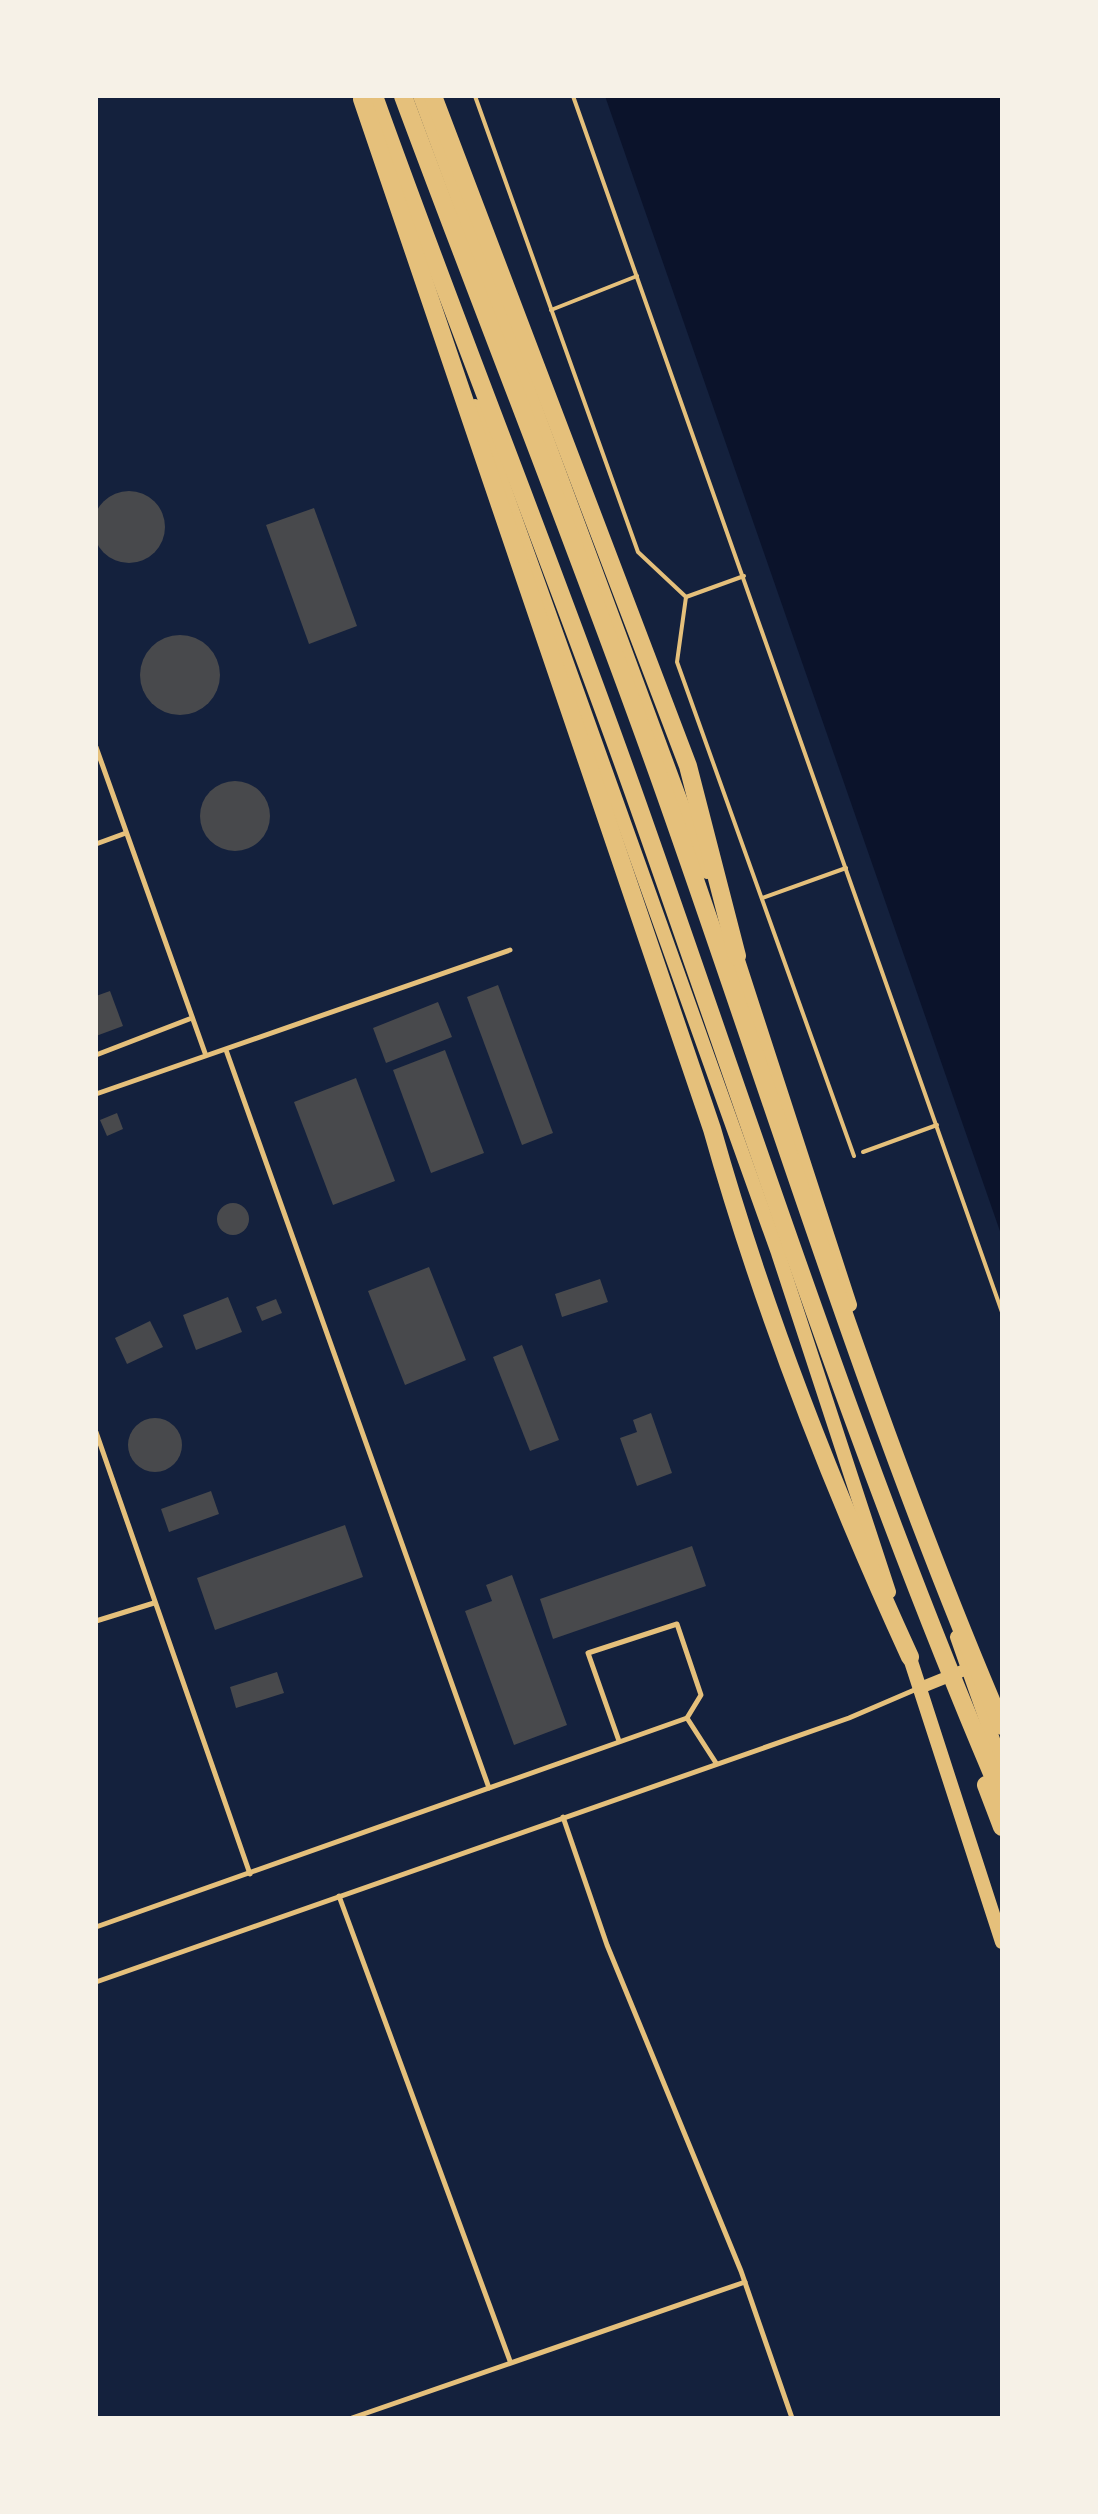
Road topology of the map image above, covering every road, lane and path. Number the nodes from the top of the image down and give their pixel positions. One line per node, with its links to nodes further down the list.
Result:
1 (355, 96): 32 (main road)
2 (361, 96): 32 (highway)
3 (374, 96): 35 (highway)
4 (403, 96): 37 (highway)
5 (420, 96): 19 (main road)
6 (433, 96): 19 (highway)
7 (475, 96): 10 (path)
8 (573, 96): 9 (path)
9 (637, 276): 10 (path); 11 (path)
10 (551, 310): 12 (path)
11 (744, 576): 12 (path); 16 (path)
12 (686, 597): 17 (path)
13 (96, 747): 14 (lane)
14 (126, 833): 15 (lane); 20 (lane)
15 (96, 844)
16 (846, 868): 17 (path); 25 (path)
17 (762, 898): 27 (path)
18 (510, 950): 21 (lane)
19 (737, 956): 33 (main road)
20 (192, 1018): 22 (lane); 23 (lane)
21 (226, 1050): 22 (lane); 41 (lane)
22 (205, 1053): 24 (lane)
23 (96, 1055)
24 (96, 1094)
25 (937, 1125): 26 (path); 28 (path)
26 (863, 1152)
27 (854, 1156)
28 (1002, 1312)
29 (96, 1432): 30 (lane)
30 (154, 1603): 31 (lane); 45 (lane)
31 (96, 1621)
32 (910, 1657): 34 (main road)
33 (967, 1669): 34 (street); 40 (main road)
34 (920, 1688): 39 (lane); 48 (main road)
35 (955, 1688): 42 (highway); 44 (highway)
36 (687, 1718): 38 (lane); 38 (lane); 39 (lane)
37 (1002, 1726)
38 (619, 1741): 41 (lane)
39 (716, 1763): 43 (lane)
40 (1002, 1765)
41 (489, 1788): 45 (lane)
42 (1002, 1797)
43 (563, 1817): 46 (lane); 50 (lane)
44 (1002, 1827)
45 (250, 1874): 47 (lane)
46 (339, 1896): 49 (lane); 51 (lane)
47 (96, 1927)
48 (1002, 1942)
49 (96, 1982)
50 (745, 2282): 51 (lane); 53 (lane)
51 (510, 2361): 52 (lane)
52 (352, 2418)
53 (792, 2418)

